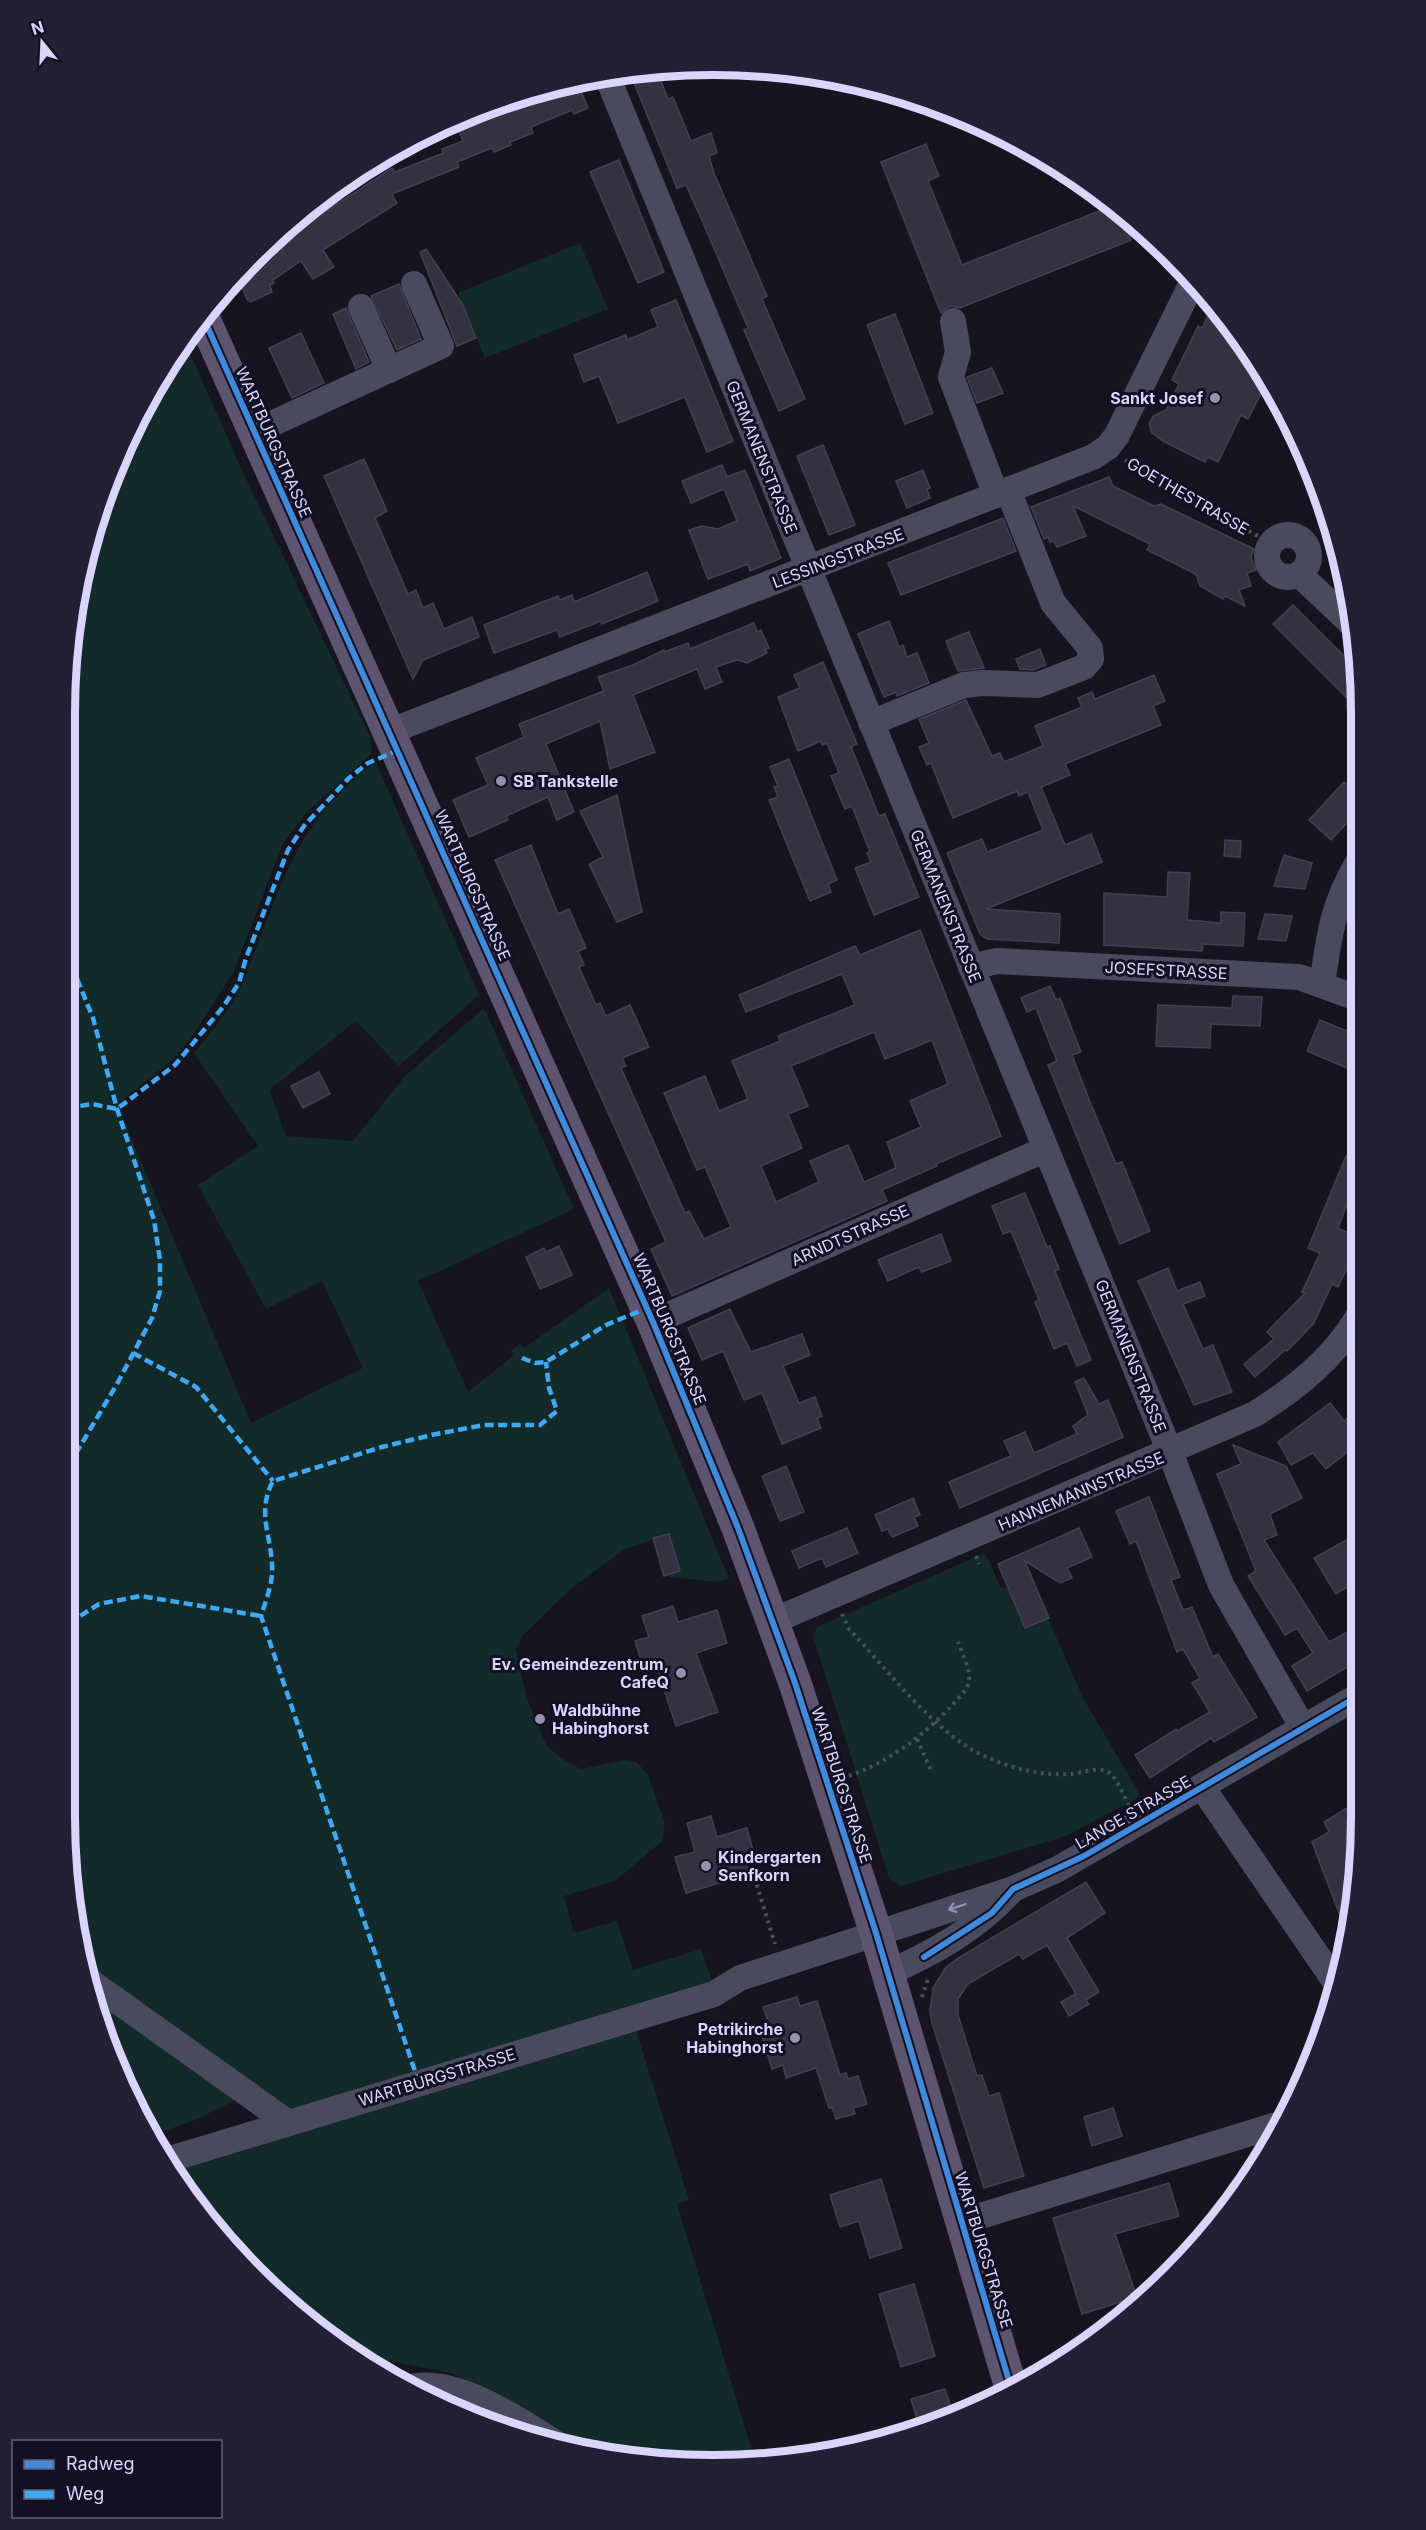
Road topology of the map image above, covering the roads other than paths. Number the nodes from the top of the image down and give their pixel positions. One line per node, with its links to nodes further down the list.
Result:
1 (610, 83): 11 (street, GERMANENSTRASSE)
2 (414, 284): 7 (street)
3 (1189, 288): 9 (street, LESSINGSTRASSE)
4 (361, 307): 7 (street)
5 (953, 321): 9 (street)
6 (207, 325): 8 (main road, WARTBURGSTRASSE)
7 (389, 370): 8 (street)
8 (254, 432): 14 (main road, WARTBURGSTRASSE)
9 (1002, 493): 11 (street, LESSINGSTRASSE); 13 (street)
10 (1270, 543): 12 (street)
11 (808, 570): 13 (street, GERMANENSTRASSE); 14 (street, LESSINGSTRASSE)
12 (1344, 616)
13 (871, 723): 16 (street, GERMANENSTRASSE)
14 (391, 731): 20 (main road, WARTBURGSTRASSE)
15 (1351, 875): 17 (street)
16 (971, 967): 17 (street, JOSEFSTRASSE); 19 (street, GERMANENSTRASSE)
17 (1322, 984): 18 (street, JOSEFSTRASSE)
18 (1351, 996)
19 (1046, 1149): 20 (street, ARNDTSTRASSE); 22 (street, GERMANENSTRASSE)
20 (653, 1322): 23 (main road, WARTBURGSTRASSE)
21 (1351, 1326): 22 (street, HANNEMANNSTRASSE)
22 (1170, 1452): 23 (street, HANNEMANNSTRASSE); 25 (street, GERMANENSTRASSE)
23 (773, 1621): 28 (main road, WARTBURGSTRASSE)
24 (1351, 1700): 25 (street, LANGE STRASSE)
25 (1303, 1728): 26 (street, LANGE STRASSE)
26 (1202, 1788): 27 (street, LANGE STRASSE); 30 (street)
27 (1013, 1889): 28 (street, LANGE STRASSE, one-way to 28); 29 (street, LANGE STRASSE)
28 (876, 1933): 29 (main road, WARTBURGSTRASSE); 32 (street, WARTBURGSTRASSE)
29 (888, 1973): 35 (main road, WARTBURGSTRASSE)
30 (1331, 1975)
31 (99, 1988): 32 (street)
32 (287, 2122): 34 (street, WARTBURGSTRASSE)
33 (1271, 2126): 35 (street)
34 (174, 2157)
35 (961, 2222): 36 (main road, WARTBURGSTRASSE)
36 (1009, 2382)
37 (424, 2385): 38 (street)
38 (533, 2428)

